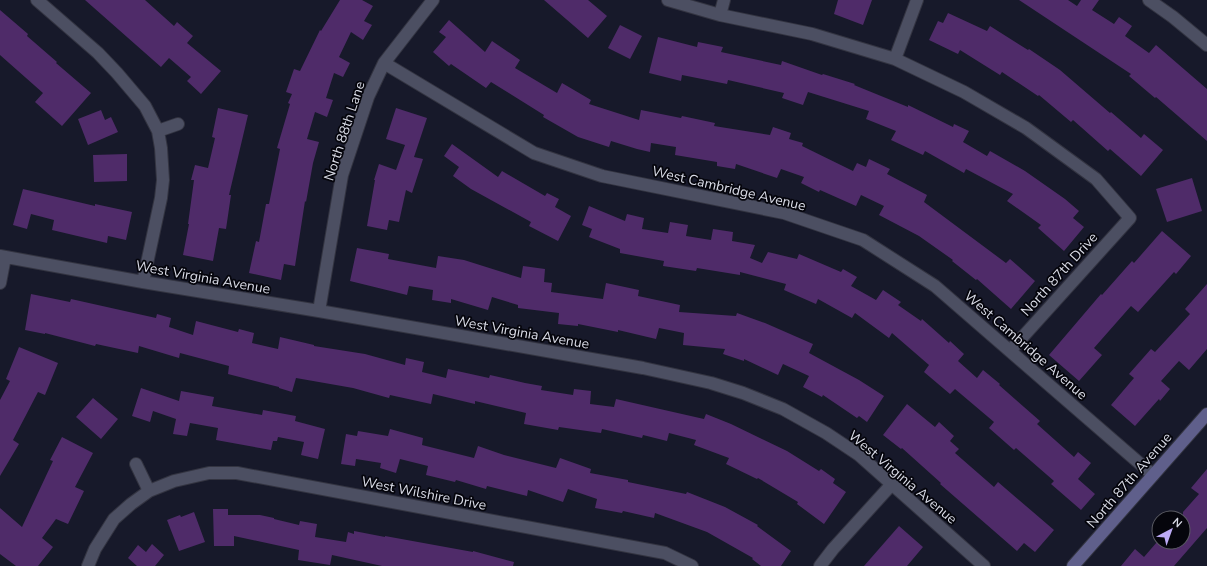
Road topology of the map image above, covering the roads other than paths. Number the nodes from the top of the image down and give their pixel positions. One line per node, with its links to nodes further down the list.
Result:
1 (37, 0): 12 (street)
2 (433, 0): 10 (street, North 88th Lane)
3 (668, 0): 7 (street)
4 (724, 0): 7 (street)
5 (917, 0): 9 (street)
6 (1149, 0): 8 (street)
7 (720, 15): 9 (street)
8 (1207, 45)
9 (895, 59): 17 (street, North 87th Drive)
10 (384, 63): 16 (street, North 88th Lane); 17 (street, West Cambridge Avenue)
11 (178, 124): 12 (street)
12 (158, 131): 14 (street)
13 (3, 256): 14 (street, West Virginia Avenue); 15 (street)
14 (143, 282): 16 (street, West Virginia Avenue)
15 (0, 283)
16 (319, 311): 21 (street, West Virginia Avenue)
17 (1010, 351): 20 (street, West Cambridge Avenue)
18 (1207, 414): 20 (street, North 87th Avenue)
19 (136, 464): 22 (street)
20 (1153, 475): 27 (street, North 87th Avenue)
21 (892, 484): 25 (street); 26 (street, West Virginia Avenue)
22 (149, 492): 23 (street); 24 (street, West Wilshire Drive)
23 (88, 566)
24 (692, 566)
25 (820, 566)
26 (984, 566)
27 (1073, 566)

